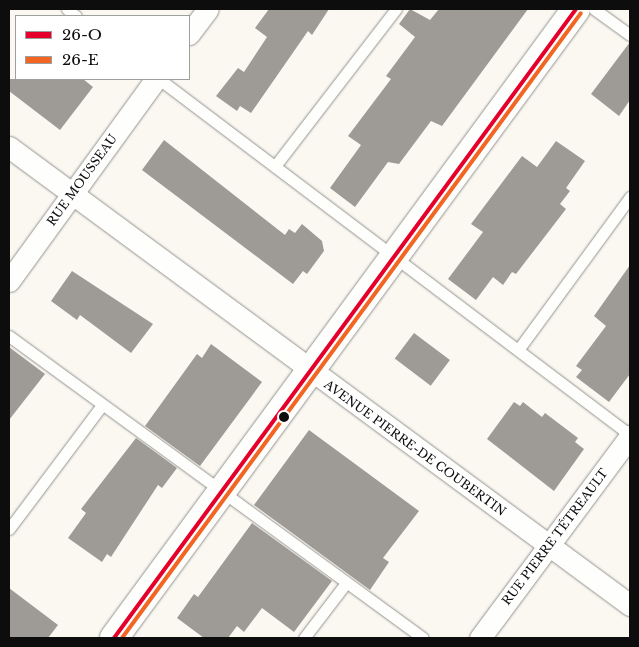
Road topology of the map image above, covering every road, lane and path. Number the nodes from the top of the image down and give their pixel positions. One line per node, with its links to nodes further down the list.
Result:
1 (208, 9): 5 (street)
2 (396, 9): 10 (lane)
3 (576, 9): 13 (street)
4 (594, 9): 6 (lane)
5 (190, 33)
6 (630, 35)
7 (156, 80): 11 (street, RUE MOUSSEAU)
8 (158, 80): 10 (lane)
9 (9, 147): 11 (street, AVENUE PIERRE-DE COUBERTIN)
10 (275, 166): 13 (lane)
11 (73, 194): 14 (street, RUE MOUSSEAU); 17 (street, AVENUE PIERRE-DE COUBERTIN)
12 (630, 197): 16 (lane)
13 (393, 256): 16 (lane); 17 (street)
14 (9, 281)
15 (9, 336): 18 (lane)
16 (518, 350): 19 (lane)
17 (312, 374): 20 (street); 22 (street, AVENUE PIERRE-DE COUBERTIN)
18 (102, 405): 20 (lane); 21 (lane)
19 (630, 435): 22 (street, RUE PIERRE TÉTREAULT)
20 (222, 494): 23 (lane); 25 (street)
21 (9, 529)
22 (549, 545): 24 (street, AVENUE PIERRE-DE COUBERTIN); 28 (street, RUE PIERRE TÉTREAULT)
23 (346, 583): 26 (lane); 27 (lane)
24 (630, 605)
25 (114, 638)
26 (304, 638)
27 (423, 638)
28 (480, 638)

